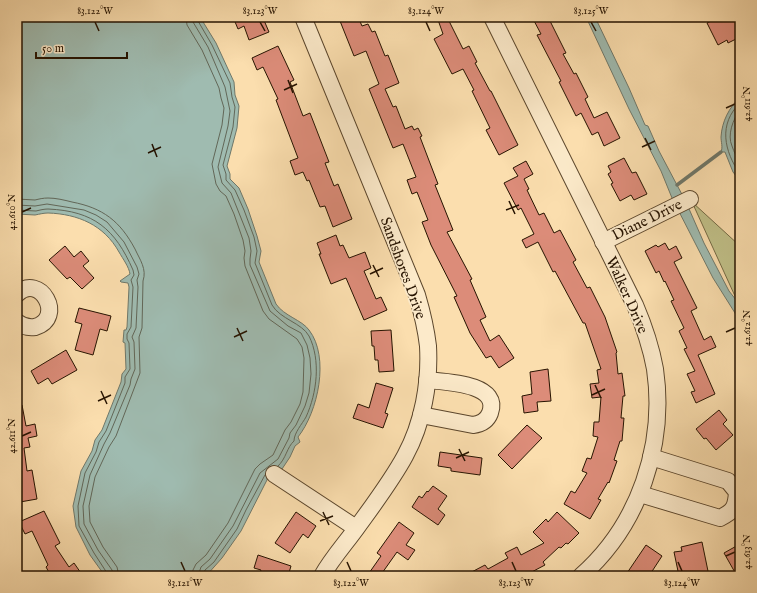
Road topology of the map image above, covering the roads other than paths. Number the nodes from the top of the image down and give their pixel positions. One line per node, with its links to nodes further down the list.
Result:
1 (303, 17): 7 (street, Sandshores Drive)
2 (492, 17): 4 (street, Walker Drive)
3 (690, 198): 4 (street, Diane Drive)
4 (603, 242): 9 (street, Walker Drive)
5 (17, 294): 6 (street)
6 (17, 322)
7 (427, 380): 8 (street, Sandshores Drive); 8 (street)
8 (421, 415): 12 (street, Sandshores Drive)
9 (651, 457): 11 (street, Walker Drive); 11 (street)
10 (274, 474): 12 (street)
11 (640, 494): 14 (street, Walker Drive)
12 (356, 528): 13 (street, Sandshores Drive)
13 (322, 576)
14 (581, 576)

